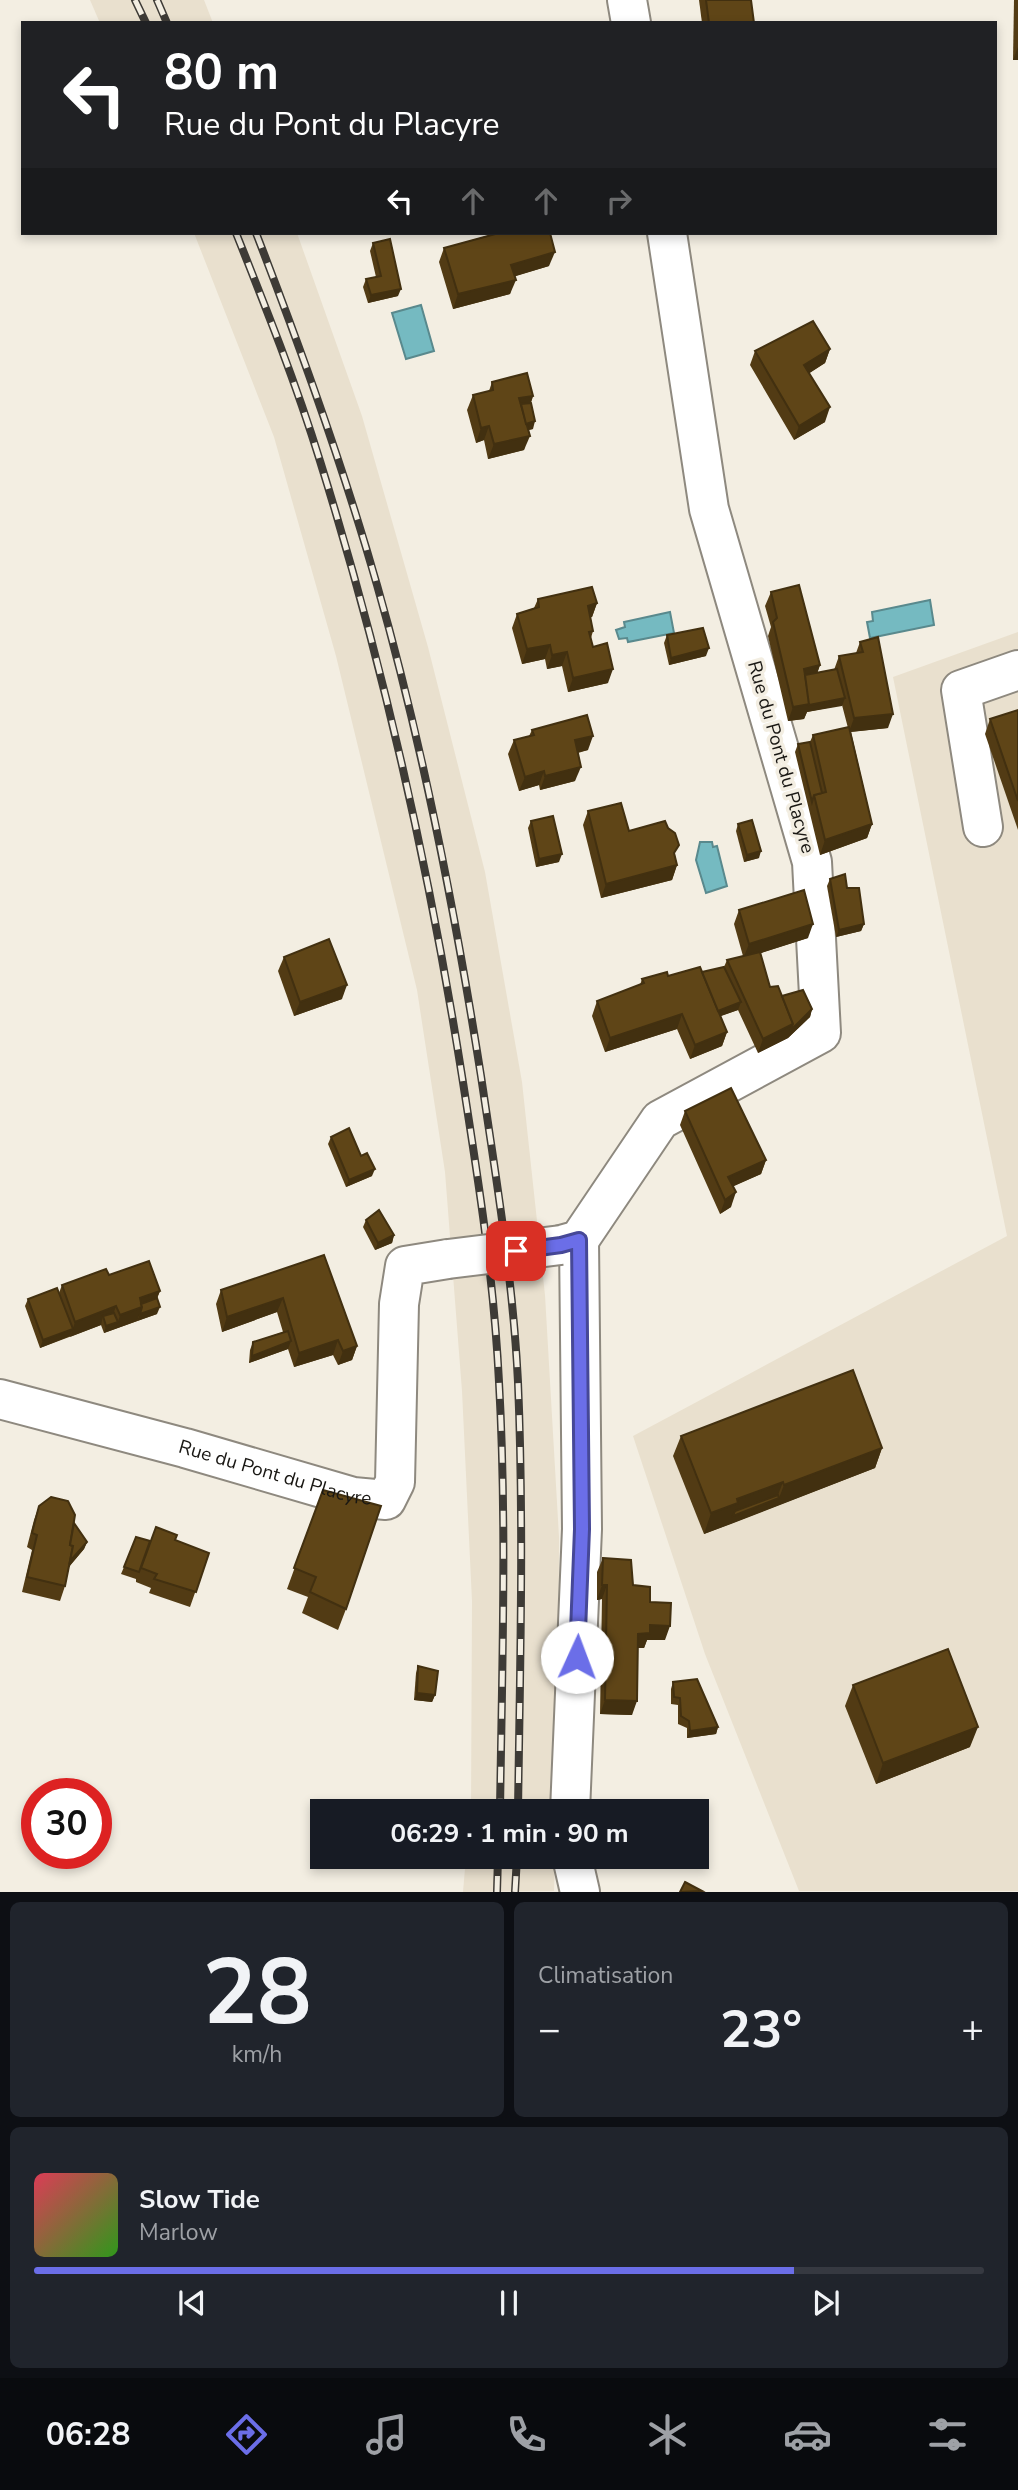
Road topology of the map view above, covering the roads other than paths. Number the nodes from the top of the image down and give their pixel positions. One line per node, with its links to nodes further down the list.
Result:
1 (627, 0): 2 (street)
2 (631, 21)
3 (667, 235): 6 (street, Rue du Pont du Placyre)
4 (1018, 670): 5 (street)
5 (983, 827)
6 (570, 1242): 7 (street, Rue du Pont du Placyre, bridge); 8 (street)
7 (0, 1399)
8 (571, 1799)
9 (575, 1869): 10 (street)
10 (580, 1892)

